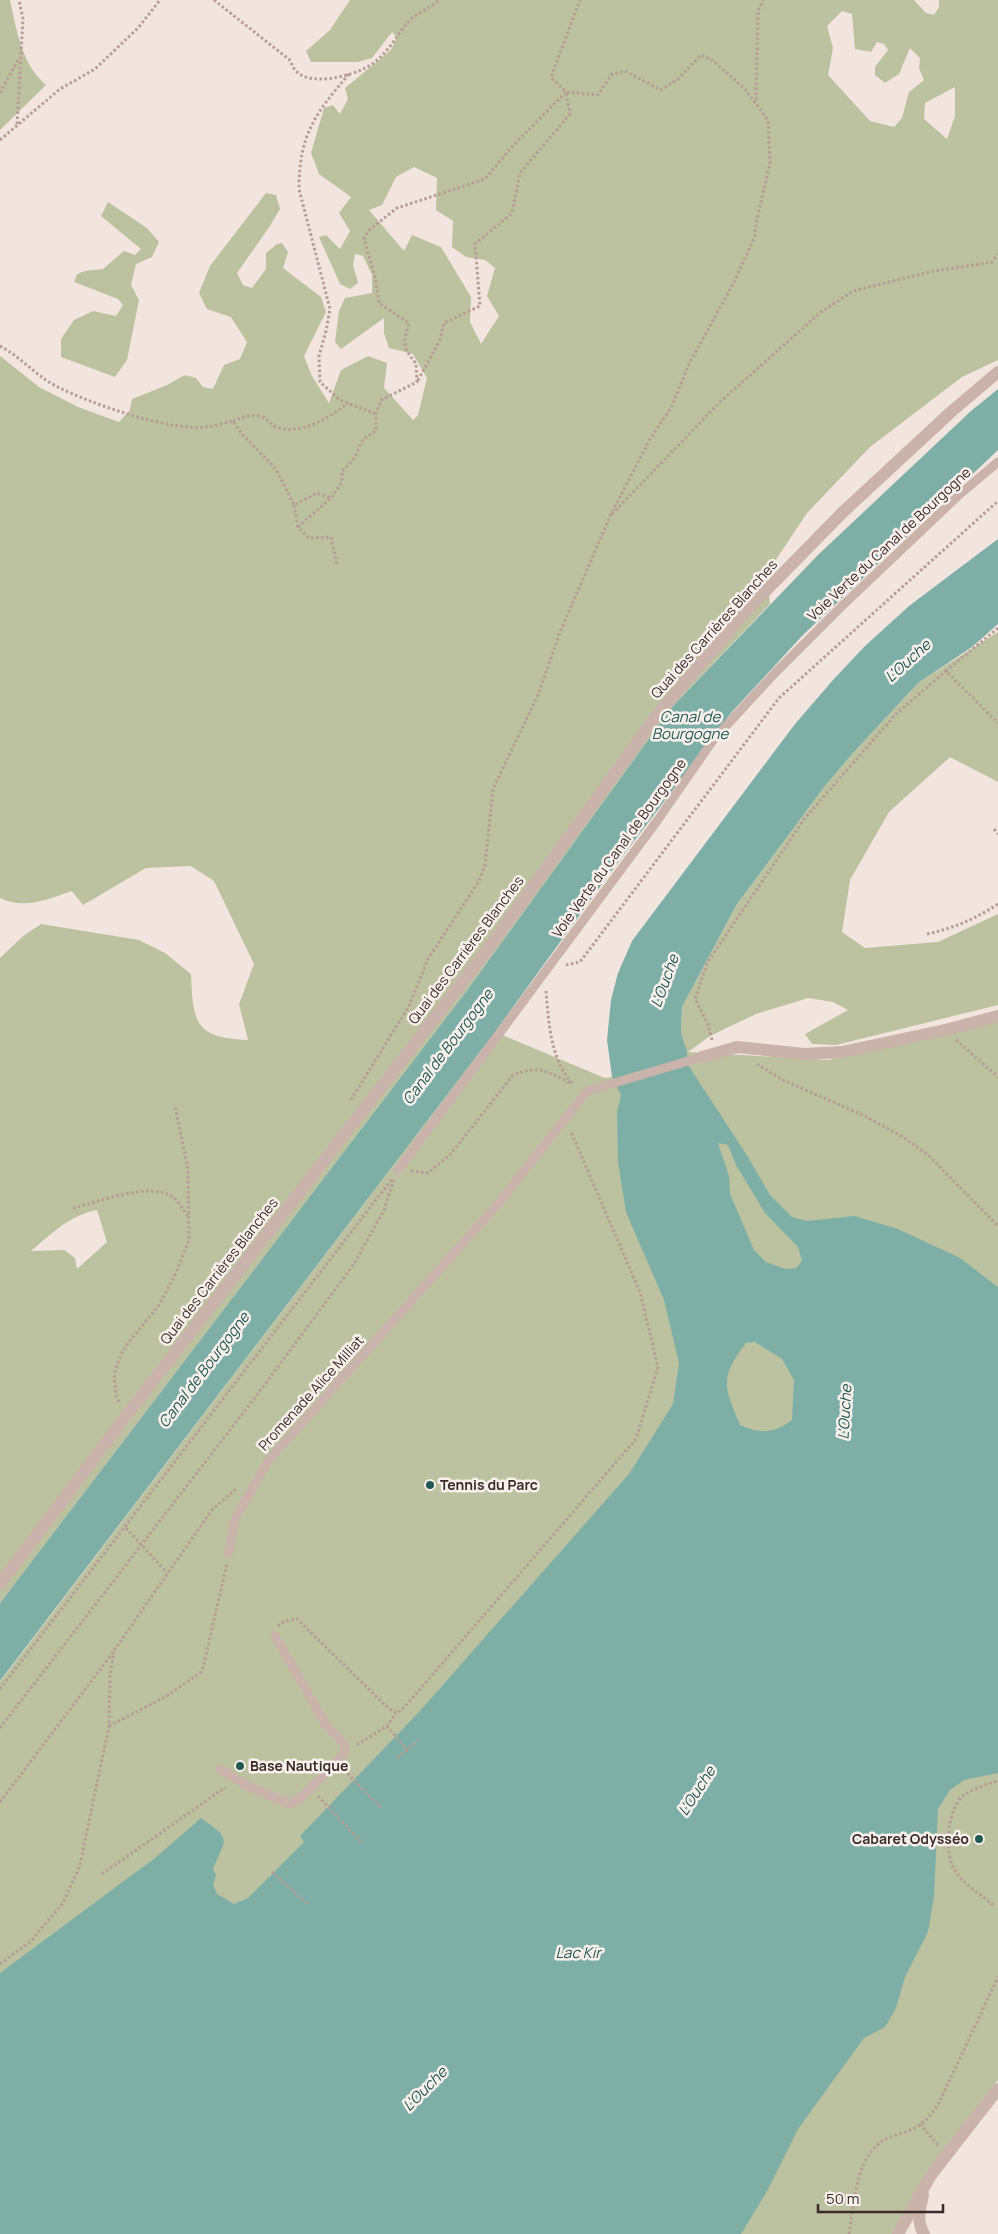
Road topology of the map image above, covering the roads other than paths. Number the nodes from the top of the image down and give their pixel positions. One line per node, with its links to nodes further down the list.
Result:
1 (998, 372): 7 (street, Quai des Carrières Blanches)
2 (998, 462): 5 (lane, Voie Verte du Canal de Bourgogne)
3 (998, 1016): 4 (street)
4 (702, 1057): 6 (lane, Promenade Alice Milliat)
5 (398, 1170)
6 (229, 1552)
7 (0, 1584)
8 (274, 1633): 9 (lane)
9 (220, 1769)
10 (998, 2089): 11 (street)
11 (931, 2175): 12 (street); 13 (street)
12 (898, 2234)
13 (924, 2234)

